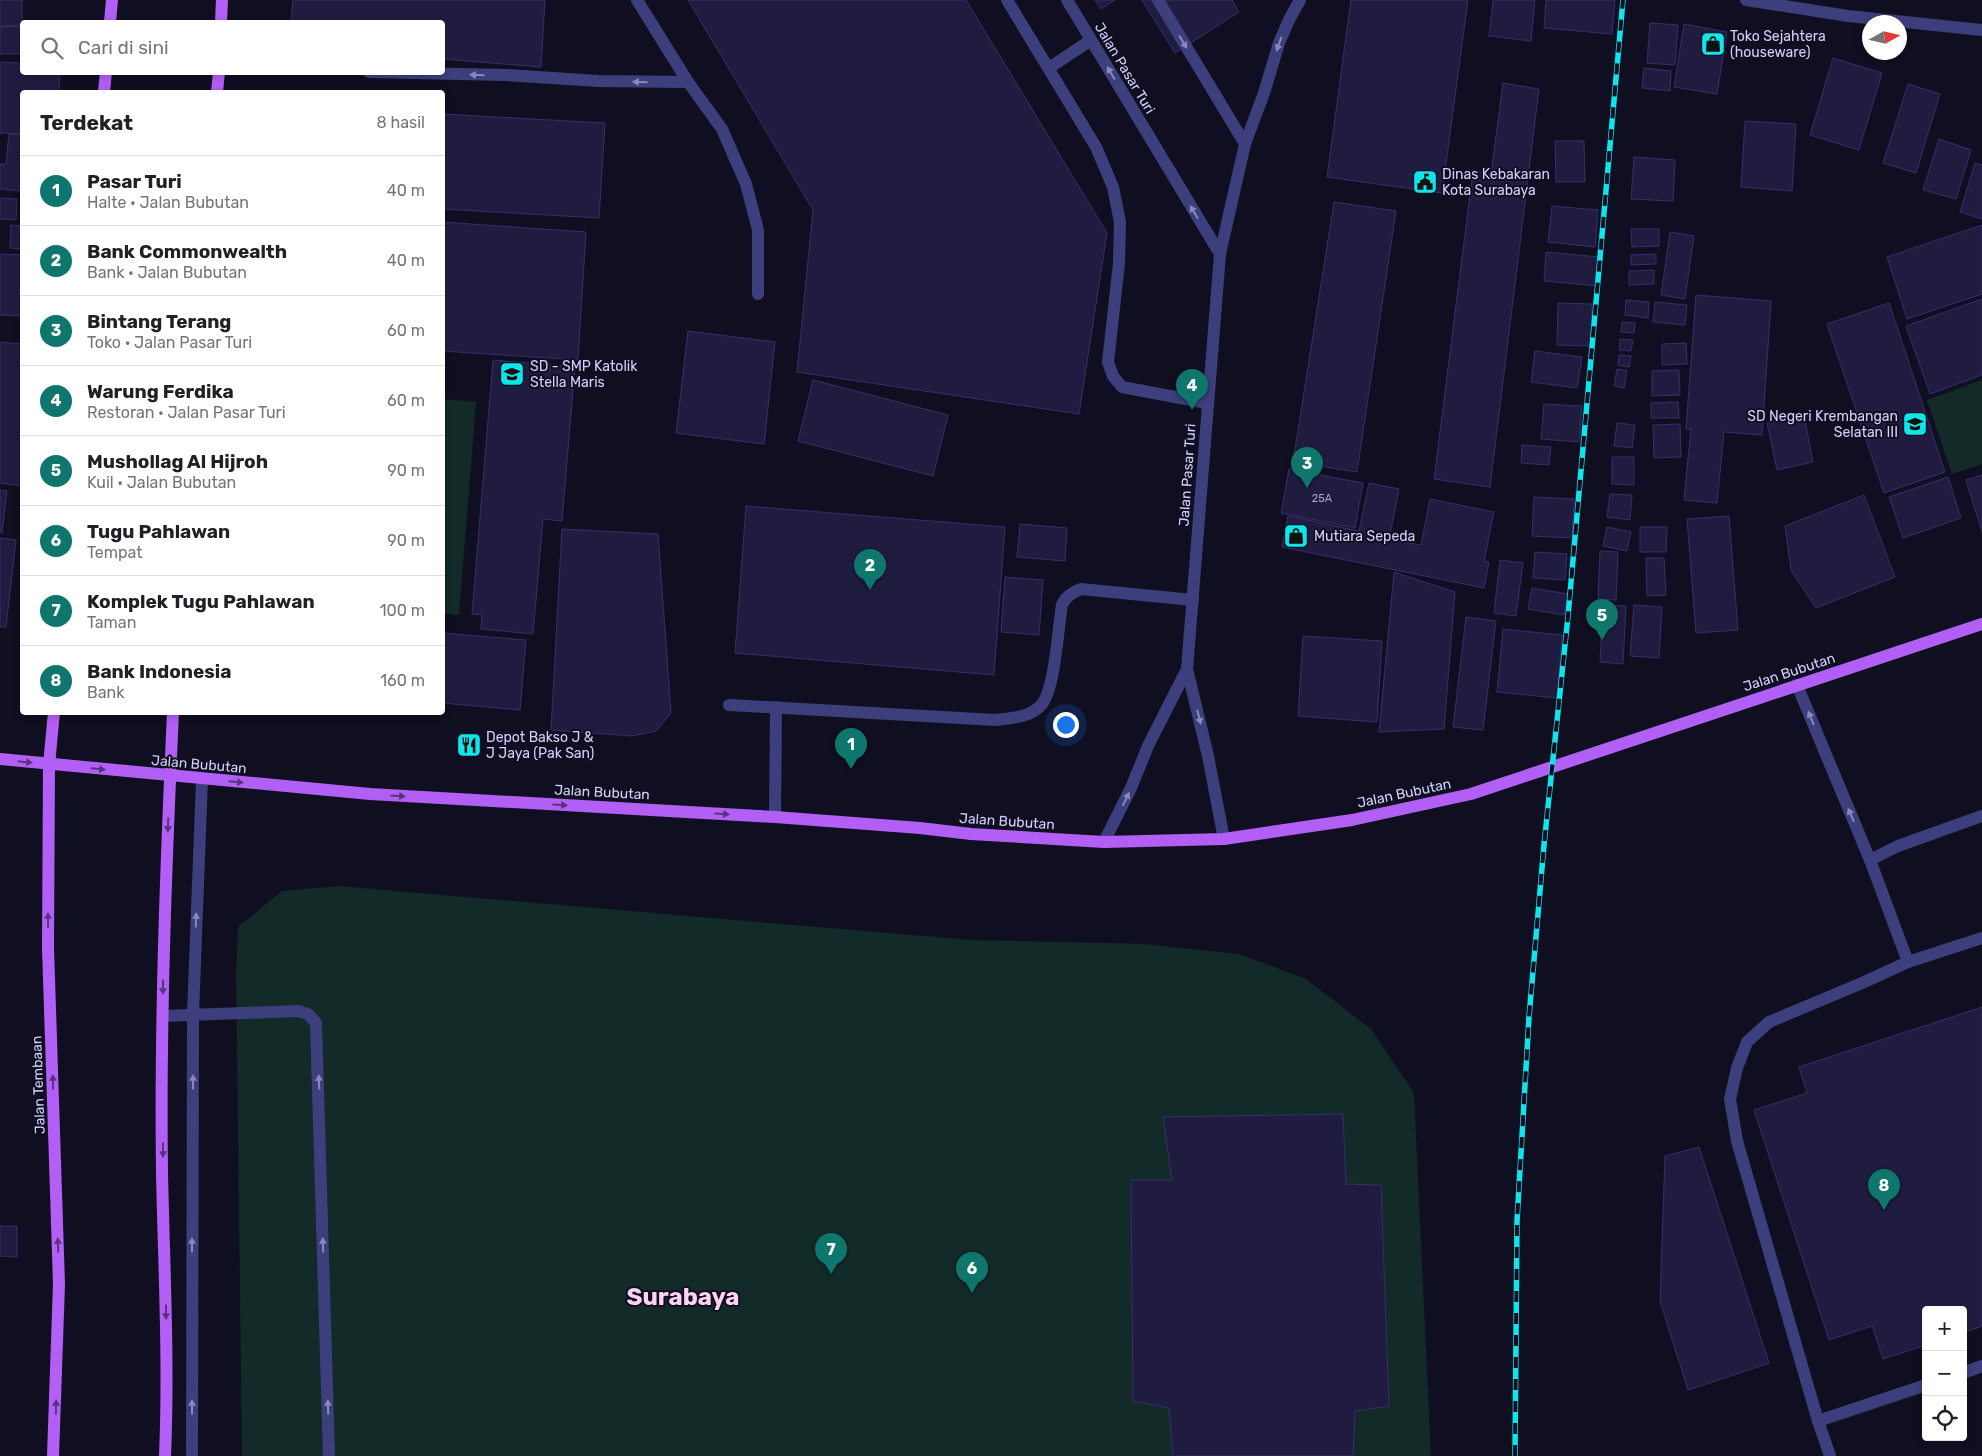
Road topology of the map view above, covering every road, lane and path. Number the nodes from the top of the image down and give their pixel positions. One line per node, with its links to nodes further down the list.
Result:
1 (112, 0): 9 (main road)
2 (222, 0): 10 (main road)
3 (637, 0): 17 (street)
4 (1007, 0): 13 (street)
5 (1067, 0): 12 (street, Jalan Pasar Turi)
6 (1158, 0): 20 (street, one-way to 20)
7 (1300, 0): 20 (street, Jalan Pasar Turi, one-way to 20)
8 (1746, 0): 11 (street)
9 (110, 20)
10 (222, 20)
11 (1982, 30)
12 (1091, 40): 13 (street); 21 (street, Jalan Pasar Turi, one-way to 12)
13 (1049, 68): 23 (street)
14 (445, 74): 17 (street, one-way to 14)
15 (106, 75): 18 (main road)
16 (218, 75): 19 (main road)
17 (688, 82): 22 (street)
18 (104, 90)
19 (217, 90)
20 (1245, 144): 21 (street, Jalan Pasar Turi)
21 (1220, 254): 23 (street, Jalan Pasar Turi)
22 (758, 294)
23 (1207, 403): 24 (street, Jalan Pasar Turi)
24 (1193, 600): 26 (street, Jalan Pasar Turi); 29 (street)
25 (1982, 624): 27 (main road, Jalan Bubutan)
26 (1187, 669): 38 (street, Jalan Pasar Turi, one-way to 38); 39 (street, Jalan Pasar Turi, one-way to 26)
27 (1797, 685): 38 (main road, Jalan Bubutan); 40 (street, one-way to 27)
28 (729, 705): 29 (street)
29 (776, 707): 37 (street)
30 (54, 715): 33 (main road, Jalan Tembaan)
31 (173, 715): 34 (main road)
32 (0, 759): 33 (main road, Jalan Bubutan, one-way to 33)
33 (49, 765): 34 (main road, Jalan Bubutan, one-way to 34); 49 (main road, Jalan Tembaan, one-way to 33)
34 (170, 776): 35 (main road, Jalan Bubutan); 44 (main road, one-way to 44)
35 (202, 779): 37 (main road, Jalan Bubutan, one-way to 37); 43 (street, one-way to 35)
36 (1982, 816): 40 (street)
37 (775, 817): 39 (main road, Jalan Bubutan)
38 (1224, 839): 39 (main road, Jalan Bubutan)
39 (1104, 842)
40 (1870, 860): 42 (street)
41 (1982, 938): 42 (street)
42 (1908, 962): 48 (street)
43 (193, 1015): 44 (street); 51 (street, one-way to 43); 52 (street, one-way to 43)
44 (163, 1016): 50 (main road, one-way to 50)
45 (1982, 1366): 46 (street)
46 (1967, 1372)
47 (1922, 1386): 48 (street)
48 (1818, 1421): 53 (street)
49 (53, 1456)
50 (165, 1456)
51 (192, 1456)
52 (329, 1456)
53 (1830, 1456)

